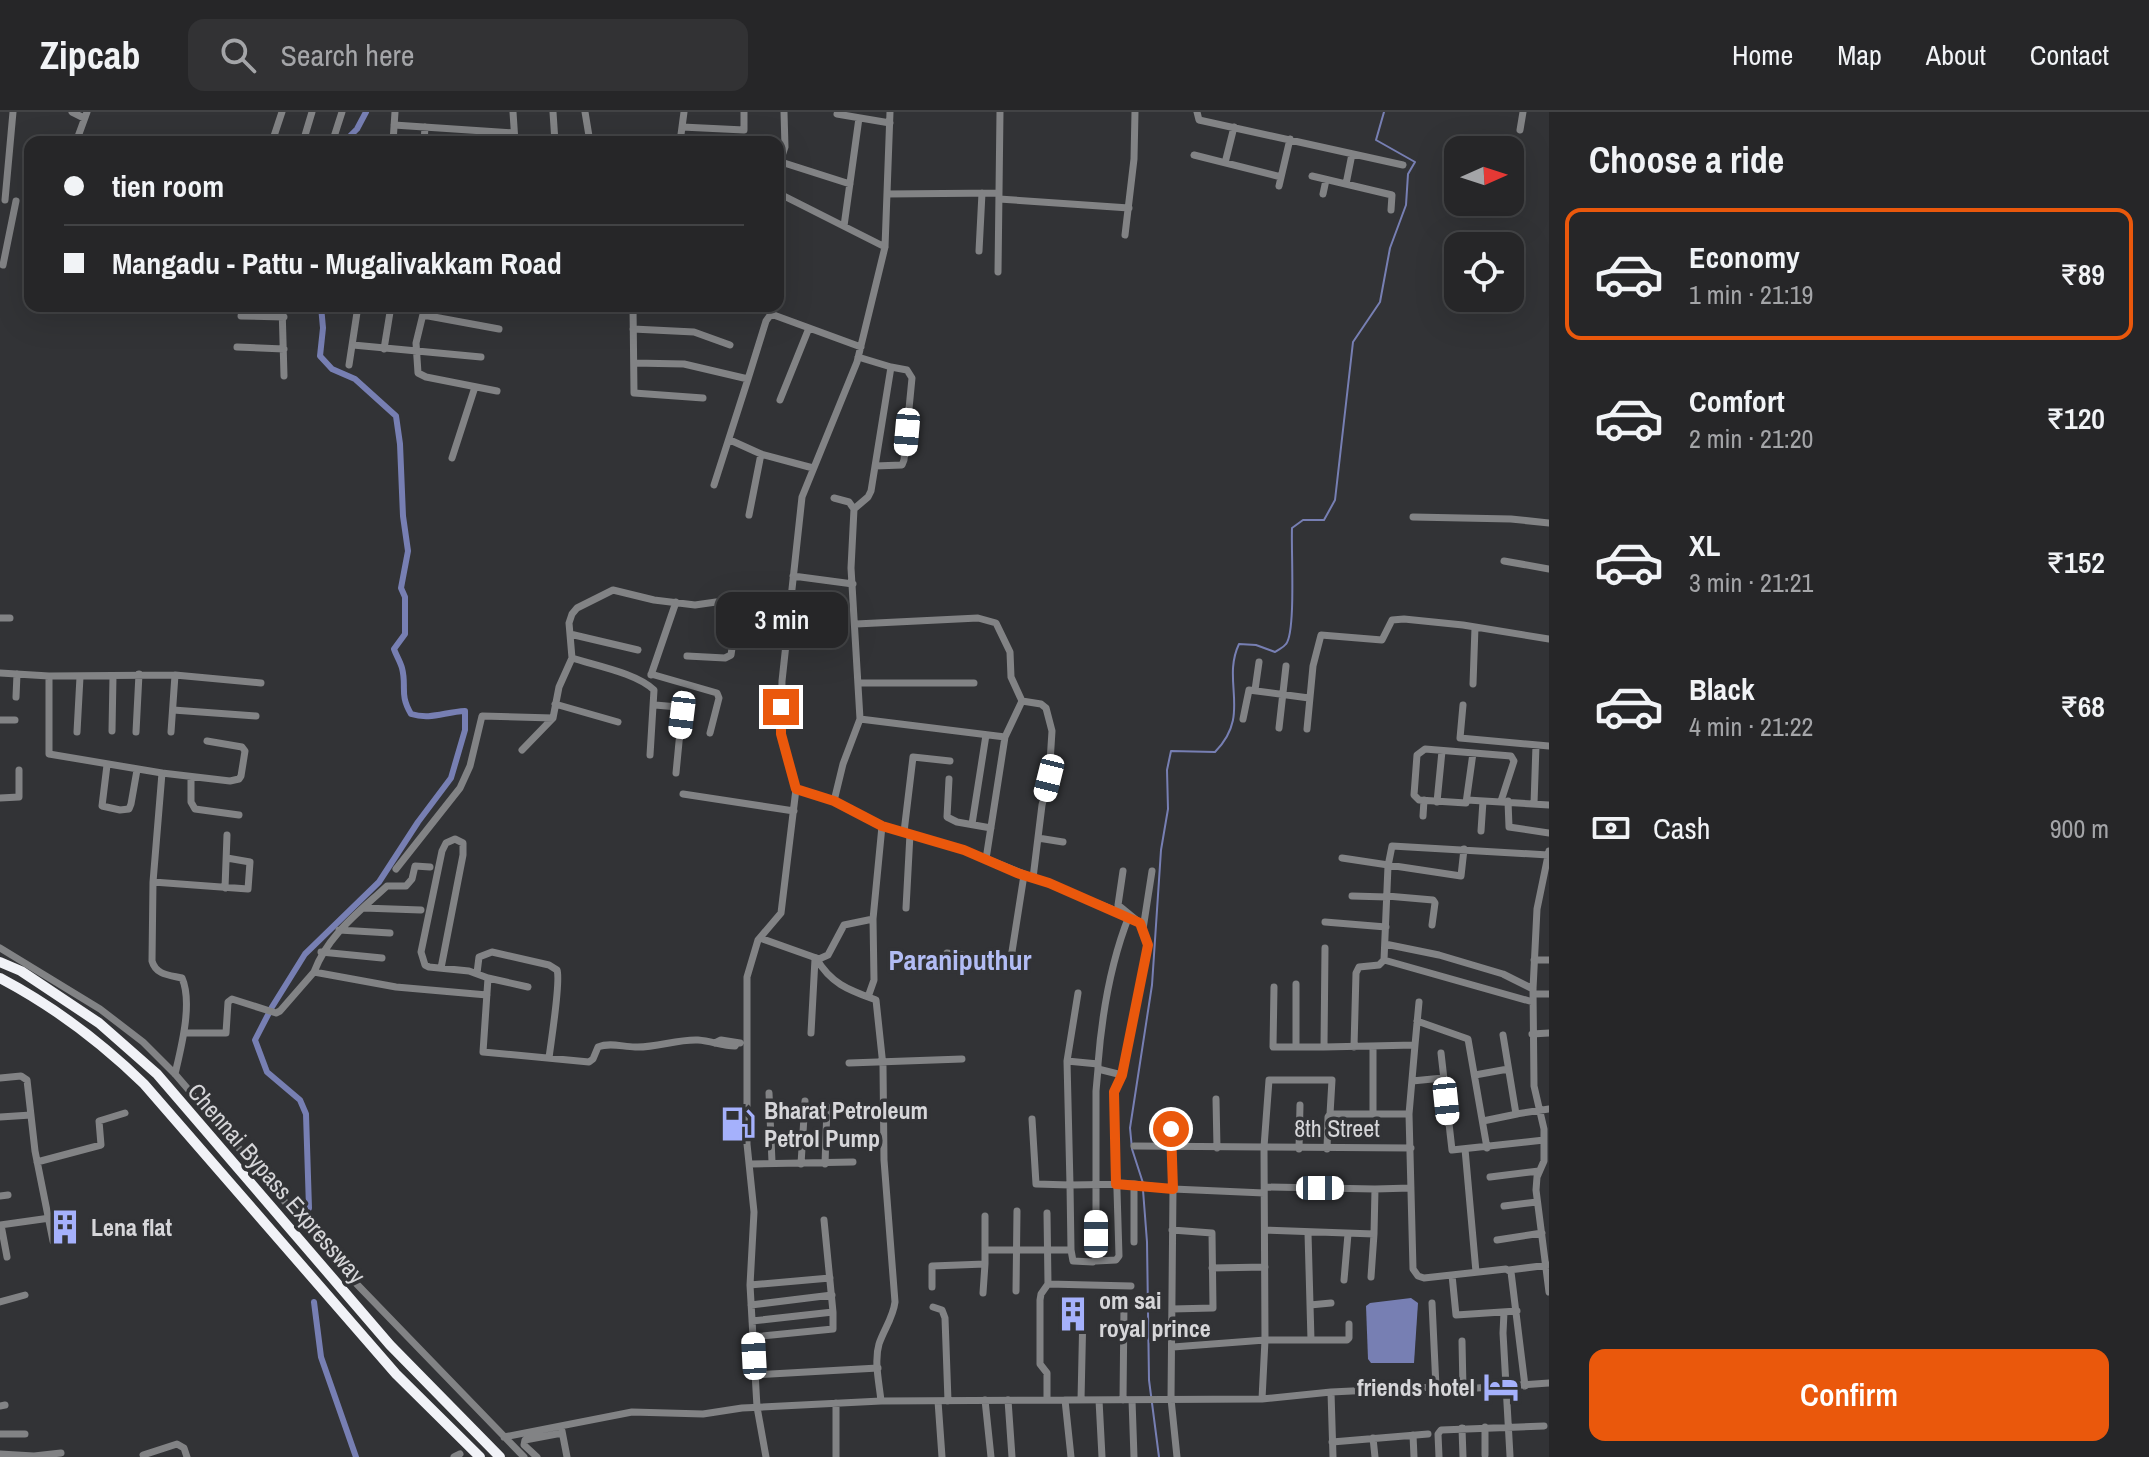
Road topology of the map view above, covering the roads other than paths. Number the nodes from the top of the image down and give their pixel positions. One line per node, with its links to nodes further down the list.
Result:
1 (13, 112): 54 (street)
2 (72, 112): 19 (street)
3 (282, 112): 28 (street)
4 (312, 112): 29 (street)
5 (342, 112): 30 (street)
6 (395, 112): 22 (street)
7 (513, 112): 34 (street)
8 (553, 112): 35 (street)
9 (585, 112): 36 (street)
10 (684, 112): 24 (street)
11 (744, 112): 24 (street)
12 (784, 112): 39 (street)
13 (890, 112): 21 (street)
14 (1000, 112): 53 (street)
15 (1135, 112): 57 (street)
16 (1197, 112): 25 (street)
17 (1523, 112): 26 (street)
18 (837, 114): 20 (street)
19 (86, 115): 27 (street)
20 (859, 118): 21 (street); 47 (street)
21 (890, 123): 50 (street)
22 (394, 125): 23 (street); 31 (street)
23 (425, 127): 32 (street); 33 (street)
24 (682, 127): 37 (street)
25 (1234, 127): 38 (street); 42 (street)
26 (1520, 130)
27 (78, 136)
28 (274, 136)
29 (305, 136)
30 (334, 136)
31 (393, 136)
32 (424, 136)
33 (506, 136)
34 (515, 136)
35 (555, 136)
36 (589, 136)
37 (681, 136)
38 (1290, 139): 40 (street); 42 (street)
39 (784, 144)
40 (1352, 154): 43 (street); 48 (street)
41 (1194, 155): 42 (street)
42 (1225, 163)
43 (1403, 165)
44 (784, 166): 47 (street)
45 (1312, 176): 46 (street)
46 (1326, 180): 48 (street); 51 (street)
47 (850, 184): 59 (street)
48 (1346, 184): 58 (street)
49 (982, 193): 50 (street); 53 (street); 63 (street)
50 (887, 194): 62 (street)
51 (1323, 194)
52 (784, 196): 59 (street)
53 (999, 196): 57 (street); 65 (street)
54 (3, 200): 55 (street)
55 (16, 201): 56 (street); 61 (street)
56 (24, 202)
57 (1129, 208): 60 (street)
58 (1391, 210)
59 (844, 226): 62 (street)
60 (1125, 235)
61 (4, 236): 64 (street)
62 (885, 247): 82 (street)
63 (979, 251)
64 (3, 265)
65 (998, 272)
66 (283, 312): 75 (street)
67 (357, 312): 79 (street)
68 (390, 312): 84 (street)
69 (424, 312): 73 (street)
70 (633, 312): 78 (street)
71 (769, 312): 92 (street)
72 (774, 312): 76 (street)
73 (423, 315): 77 (street); 85 (street)
74 (241, 316): 75 (street)
75 (284, 317): 83 (street)
76 (809, 328): 82 (street); 96 (street)
77 (499, 329)
78 (633, 329): 80 (street); 88 (street)
79 (353, 345): 84 (street); 89 (street)
80 (730, 345)
81 (237, 347): 83 (street)
82 (861, 347): 87 (street)
83 (284, 349): 91 (street)
84 (384, 349): 85 (street)
85 (416, 351): 86 (street); 93 (street)
86 (481, 357)
87 (858, 357): 90 (street); 101 (street)
88 (634, 363): 92 (street); 95 (street)
89 (349, 365)
90 (891, 367): 100 (street); 100 (street)
91 (284, 376)
92 (748, 379): 97 (street)
93 (475, 387): 94 (street); 99 (street)
94 (497, 391)
95 (703, 398)
96 (780, 400)
97 (730, 440): 98 (street); 102 (street)
98 (761, 454): 101 (street); 105 (street)
99 (452, 458)
100 (875, 466): 104 (street)
101 (813, 468): 110 (street)
102 (714, 485)
103 (834, 498): 104 (street)
104 (854, 509): 111 (street)
105 (749, 515)
106 (1413, 517): 107 (street)
107 (1549, 523)
108 (1504, 561): 109 (street)
109 (1549, 569)
110 (793, 576): 111 (street); 114 (street)
111 (853, 584): 117 (street)
112 (676, 602): 113 (street); 119 (street); 129 (street)
113 (738, 607): 114 (street); 122 (street)
114 (789, 615): 179 (street)
115 (0, 618): 116 (street)
116 (10, 618)
117 (856, 624): 135 (street); 143 (street)
118 (1475, 627): 120 (street); 138 (street); 142 (street)
119 (570, 634): 121 (street); 123 (street)
120 (1549, 639)
121 (638, 650)
122 (687, 656)
123 (572, 658): 137 (street); 144 (street)
124 (1259, 662): 139 (street)
125 (1286, 666): 140 (street)
126 (0, 673): 127 (street)
127 (17, 674): 131 (street); 141 (street)
128 (139, 674): 130 (street); 132 (street); 159 (street)
129 (651, 674): 137 (street); 161 (street)
130 (175, 675): 134 (street); 147 (street)
131 (49, 676): 133 (street); 172 (street)
132 (113, 676): 133 (street); 157 (street)
133 (80, 677): 158 (street)
134 (261, 683)
135 (859, 683): 136 (street); 150 (street)
136 (974, 683)
137 (648, 684): 145 (street)
138 (1473, 684)
139 (1255, 690): 140 (street); 151 (street)
140 (1282, 694): 142 (street); 155 (street)
141 (16, 697)
142 (1309, 698): 156 (street)
143 (1022, 701): 163 (street); 201 (street)
144 (555, 704): 149 (street); 154 (street)
145 (655, 705): 170 (street); 176 (street)
146 (1463, 705): 165 (street)
147 (173, 710): 148 (street); 160 (street)
148 (256, 716)
149 (553, 718): 167 (street); 211 (street)
150 (860, 719): 162 (street); 184 (street)
151 (1243, 719)
152 (0, 720): 153 (street)
153 (15, 720)
154 (618, 722)
155 (1279, 728)
156 (1307, 729)
157 (112, 731)
158 (77, 732)
159 (136, 732)
160 (171, 732)
161 (710, 733)
162 (986, 735): 163 (street); 193 (street)
163 (1005, 737): 195 (street)
164 (207, 741): 177 (street)
165 (1536, 745): 166 (street); 188 (street)
166 (1549, 746)
167 (522, 750)
168 (1442, 751): 169 (street); 182 (street); 187 (street)
169 (1473, 753): 183 (street); 186 (street)
170 (650, 755)
171 (950, 761): 197 (street)
172 (107, 765): 174 (street); 174 (street)
173 (19, 770): 181 (street)
174 (137, 770): 175 (street)
175 (162, 773): 177 (street); 215 (street)
176 (676, 773)
177 (191, 777): 191 (street)
178 (949, 779): 193 (street)
179 (796, 789): 184 (street); 190 (street)
180 (683, 794): 190 (street)
181 (0, 798)
182 (1424, 800): 187 (street); 192 (street)
183 (1467, 800): 185 (street); 187 (street)
184 (834, 801): 194 (street)
185 (1483, 801): 186 (street); 196 (street)
186 (1505, 801): 188 (street); 198 (street)
187 (1437, 802)
188 (1534, 804): 189 (street)
189 (1549, 805)
190 (794, 811): 233 (street)
191 (239, 815)
192 (1423, 816)
193 (972, 824): 195 (street)
194 (882, 826): 197 (street); 224 (street)
195 (991, 828): 208 (street)
196 (1481, 831)
197 (907, 833): 208 (street); 221 (street)
198 (1549, 833)
199 (1421, 834): 203 (street)
200 (227, 835): 206 (street)
201 (1038, 838): 202 (street); 214 (street)
202 (1063, 842)
203 (1420, 846): 204 (street); 209 (street)
204 (1464, 849): 205 (street); 209 (street)
205 (1549, 853): 217 (street)
206 (227, 858): 216 (street); 216 (street)
207 (1342, 858): 209 (street)
208 (986, 859): 214 (street)
209 (1388, 866): 219 (street)
210 (430, 867): 220 (street)
211 (396, 869)
212 (1123, 871): 223 (street)
213 (1152, 871): 230 (street)
214 (1029, 876): 223 (street); 238 (street)
215 (153, 882): 216 (street); 262 (street)
216 (225, 888)
217 (1545, 890): 228 (street)
218 (1352, 896): 219 (street)
219 (1387, 896): 226 (street); 227 (street)
220 (363, 908): 222 (street); 231 (street)
221 (906, 908)
222 (421, 910)
223 (1129, 916): 230 (street); 279 (street)
224 (873, 919): 241 (street); 259 (street)
225 (1325, 922): 227 (street)
226 (1432, 925)
227 (1386, 927): 234 (street)
228 (1536, 928): 229 (street); 243 (street)
229 (1549, 928)
230 (1143, 929): 282 (street)
231 (339, 930): 232 (street); 237 (street)
232 (390, 933)
233 (760, 938): 241 (street); 267 (street)
234 (1385, 944): 239 (street); 242 (street)
235 (0, 948): 281 (street)
236 (1325, 948): 270 (street)
237 (321, 952): 240 (street); 247 (street)
238 (947, 953)
239 (1436, 955): 249 (street); 258 (street)
240 (382, 958)
241 (816, 958): 259 (street); 263 (street)
242 (1384, 960): 249 (street); 271 (street)
243 (1534, 960): 244 (street); 258 (street)
244 (1549, 960)
245 (0, 962): 431 (highway, Chennai Bypass Expressway)
246 (441, 968): 246 (street); 248 (street)
247 (314, 972): 257 (street); 262 (street)
248 (477, 973): 251 (street); 274 (street)
249 (1432, 973): 258 (street)
250 (0, 978): 430 (highway, Chennai Bypass Expressway)
251 (488, 978): 253 (street); 257 (street)
252 (1296, 984): 269 (street)
253 (528, 987)
254 (1274, 987): 269 (street)
255 (1078, 993): 277 (street)
256 (1549, 994): 258 (street)
257 (487, 995): 274 (street)
258 (1533, 995): 265 (street)
259 (868, 997): 276 (street)
260 (1419, 1002): 261 (street)
261 (1417, 1021): 268 (street); 283 (street)
262 (184, 1033): 281 (street)
263 (811, 1033)
264 (1549, 1033): 265 (street)
265 (1532, 1034): 292 (street)
266 (1503, 1035): 280 (street)
267 (742, 1043): 274 (street); 316 (street)
268 (1415, 1045): 272 (street); 286 (street)
269 (1296, 1047): 270 (street)
270 (1324, 1047): 271 (street)
271 (1354, 1047): 272 (street)
272 (1373, 1047): 296 (street)
273 (1441, 1053): 285 (street)
274 (549, 1058)
275 (962, 1059): 276 (street)
276 (882, 1060): 278 (street); 390 (street)
277 (1067, 1061): 279 (street); 324 (street)
278 (849, 1063)
279 (1098, 1067): 282 (street); 321 (street)
280 (1508, 1069): 283 (street); 298 (street)
281 (175, 1074): 421 (street)
282 (1122, 1075): 322 (street)
283 (1475, 1075): 302 (street)
284 (0, 1078): 299 (street)
285 (1443, 1078): 286 (street); 312 (street)
286 (1412, 1081): 297 (street)
287 (769, 1093): 314 (street)
288 (1216, 1099): 307 (street)
289 (805, 1101): 317 (street)
290 (1300, 1105): 310 (street)
291 (827, 1107): 318 (street)
292 (1545, 1110): 298 (street); 303 (street)
293 (1171, 1112): 305 (street)
294 (125, 1113): 313 (street)
295 (1330, 1114): 296 (street); 306 (street); 311 (street)
296 (1373, 1114): 297 (street)
297 (1409, 1114): 308 (street)
298 (1517, 1114): 302 (street)
299 (31, 1115): 300 (street); 313 (street)
300 (0, 1117)
301 (1032, 1119): 324 (street)
302 (1483, 1121): 309 (street)
303 (1544, 1140): 309 (street); 319 (street)
304 (1134, 1146): 305 (street, 8th Street)
305 (1172, 1146): 307 (street, 8th Street); 326 (street)
306 (1264, 1147): 307 (street, 8th Street); 310 (street, 8th Street); 328 (street)
307 (1217, 1148)
308 (1411, 1148): 311 (street, 8th Street); 325 (street)
309 (1487, 1148): 312 (street)
310 (1299, 1149): 311 (street, 8th Street)
311 (1327, 1149)
312 (1465, 1149): 357 (street)
313 (37, 1162): 334 (street)
314 (772, 1162): 316 (street); 317 (street)
315 (853, 1162): 318 (street)
316 (751, 1164): 363 (street)
317 (801, 1164): 318 (street)
318 (825, 1164)
319 (1539, 1171): 320 (street); 329 (street)
320 (1490, 1177)
321 (1096, 1184): 322 (street); 324 (street); 351 (street)
322 (1116, 1184): 323 (street); 351 (street)
323 (1141, 1184): 326 (street); 345 (street)
324 (1070, 1185): 349 (street)
325 (1411, 1188): 327 (street); 358 (street)
326 (1173, 1189): 328 (street); 337 (street)
327 (1375, 1189): 328 (street); 342 (street)
328 (1264, 1190): 338 (street)
329 (1537, 1202): 330 (street); 340 (street)
330 (1504, 1206)
331 (1017, 1211): 347 (street)
332 (1047, 1213): 348 (street)
333 (985, 1216): 346 (street)
334 (50, 1218): 336 (street); 344 (street)
335 (824, 1220): 360 (street)
336 (0, 1225): 350 (street)
337 (1172, 1230): 355 (street); 378 (street)
338 (1265, 1230): 339 (street); 354 (street)
339 (1308, 1233): 341 (street); 376 (street)
340 (1542, 1233): 343 (street); 353 (street)
341 (1348, 1234): 342 (street); 361 (street)
342 (1374, 1234): 359 (street)
343 (1497, 1240)
344 (53, 1241)
345 (1134, 1242)
346 (985, 1250): 347 (street); 352 (street)
347 (1016, 1250): 348 (street); 366 (street)
348 (1048, 1250): 349 (street); 362 (street)
349 (1071, 1250): 351 (street)
350 (7, 1257)
351 (1096, 1261)
352 (985, 1264): 365 (street); 368 (street)
353 (1548, 1265): 356 (street); 367 (street)
354 (1265, 1267): 355 (street); 386 (street)
355 (1212, 1268): 378 (street)
356 (1509, 1270): 357 (street); 380 (street)
357 (1476, 1272): 358 (street)
358 (1452, 1275): 382 (street)
359 (1371, 1277)
360 (830, 1278): 363 (street); 370 (street)
361 (1344, 1280)
362 (1048, 1284): 364 (street); 402 (street)
363 (750, 1285): 374 (street)
364 (1131, 1286)
365 (932, 1287)
366 (1016, 1291)
367 (1549, 1292)
368 (983, 1293)
369 (25, 1295): 371 (street)
370 (832, 1295): 374 (street); 381 (street)
371 (0, 1302)
372 (1331, 1303): 376 (street)
373 (1432, 1303): 394 (street)
374 (751, 1305): 383 (street)
375 (1124, 1305): 406 (street)
376 (1310, 1305): 387 (street)
377 (933, 1307): 409 (street)
378 (1172, 1309): 389 (street)
379 (1083, 1310): 404 (street)
380 (1517, 1311): 382 (street); 393 (street)
381 (833, 1312): 383 (street); 385 (street)
382 (1504, 1312): 395 (street)
383 (752, 1321): 385 (street)
384 (1349, 1324): 387 (street)
385 (753, 1337): 391 (street)
386 (1265, 1340): 387 (street); 389 (street); 399 (street)
387 (1311, 1340)
388 (1462, 1341): 396 (street)
389 (1173, 1347): 398 (street)
390 (878, 1368): 391 (street); 407 (street)
391 (755, 1375): 411 (street)
392 (1549, 1383): 393 (street)
393 (1525, 1386): 395 (street)
394 (1436, 1387): 396 (street); 397 (street)
395 (1505, 1387): 396 (street); 414 (street)
396 (1463, 1389)
397 (1331, 1392): 399 (street); 423 (street)
398 (1171, 1399): 399 (street); 406 (street); 443 (street)
399 (1262, 1399)
400 (985, 1400): 401 (street); 409 (street); 438 (street)
401 (1008, 1400): 402 (street); 439 (street)
402 (1047, 1400): 403 (street)
403 (1065, 1400): 404 (street); 440 (street)
404 (1081, 1400): 405 (street)
405 (1099, 1400): 406 (street); 441 (street)
406 (1128, 1400): 442 (street)
407 (881, 1401): 408 (street); 410 (street)
408 (938, 1401): 409 (street); 437 (street)
409 (948, 1401)
410 (836, 1403): 411 (street); 436 (street)
411 (757, 1407): 416 (street); 435 (street)
412 (1544, 1426): 414 (street)
413 (1485, 1427): 414 (street); 415 (street); 427 (street)
414 (1508, 1427): 428 (street)
415 (1462, 1428): 447 (street); 448 (street)
416 (561, 1429): 421 (street); 433 (street); 434 (street)
417 (0, 1434): 418 (street)
418 (25, 1434)
419 (1428, 1434): 420 (street)
420 (1413, 1435): 422 (street); 446 (street)
421 (504, 1437): 432 (street)
422 (1373, 1438): 423 (street); 445 (street)
423 (1332, 1442): 444 (street)
424 (61, 1453): 425 (street)
425 (0, 1454)
426 (143, 1455): 429 (street)
427 (1485, 1455)
428 (1510, 1456)
429 (187, 1457)
430 (480, 1457)
431 (500, 1457)
432 (524, 1457)
433 (537, 1457)
434 (567, 1457)
435 (766, 1457)
436 (836, 1457)
437 (942, 1457)
438 (991, 1457)
439 (1012, 1457)
440 (1071, 1457)
441 (1102, 1457)
442 (1134, 1457)
443 (1177, 1457)
444 (1333, 1457)
445 (1375, 1457)
446 (1414, 1457)
447 (1439, 1457)
448 (1463, 1457)

